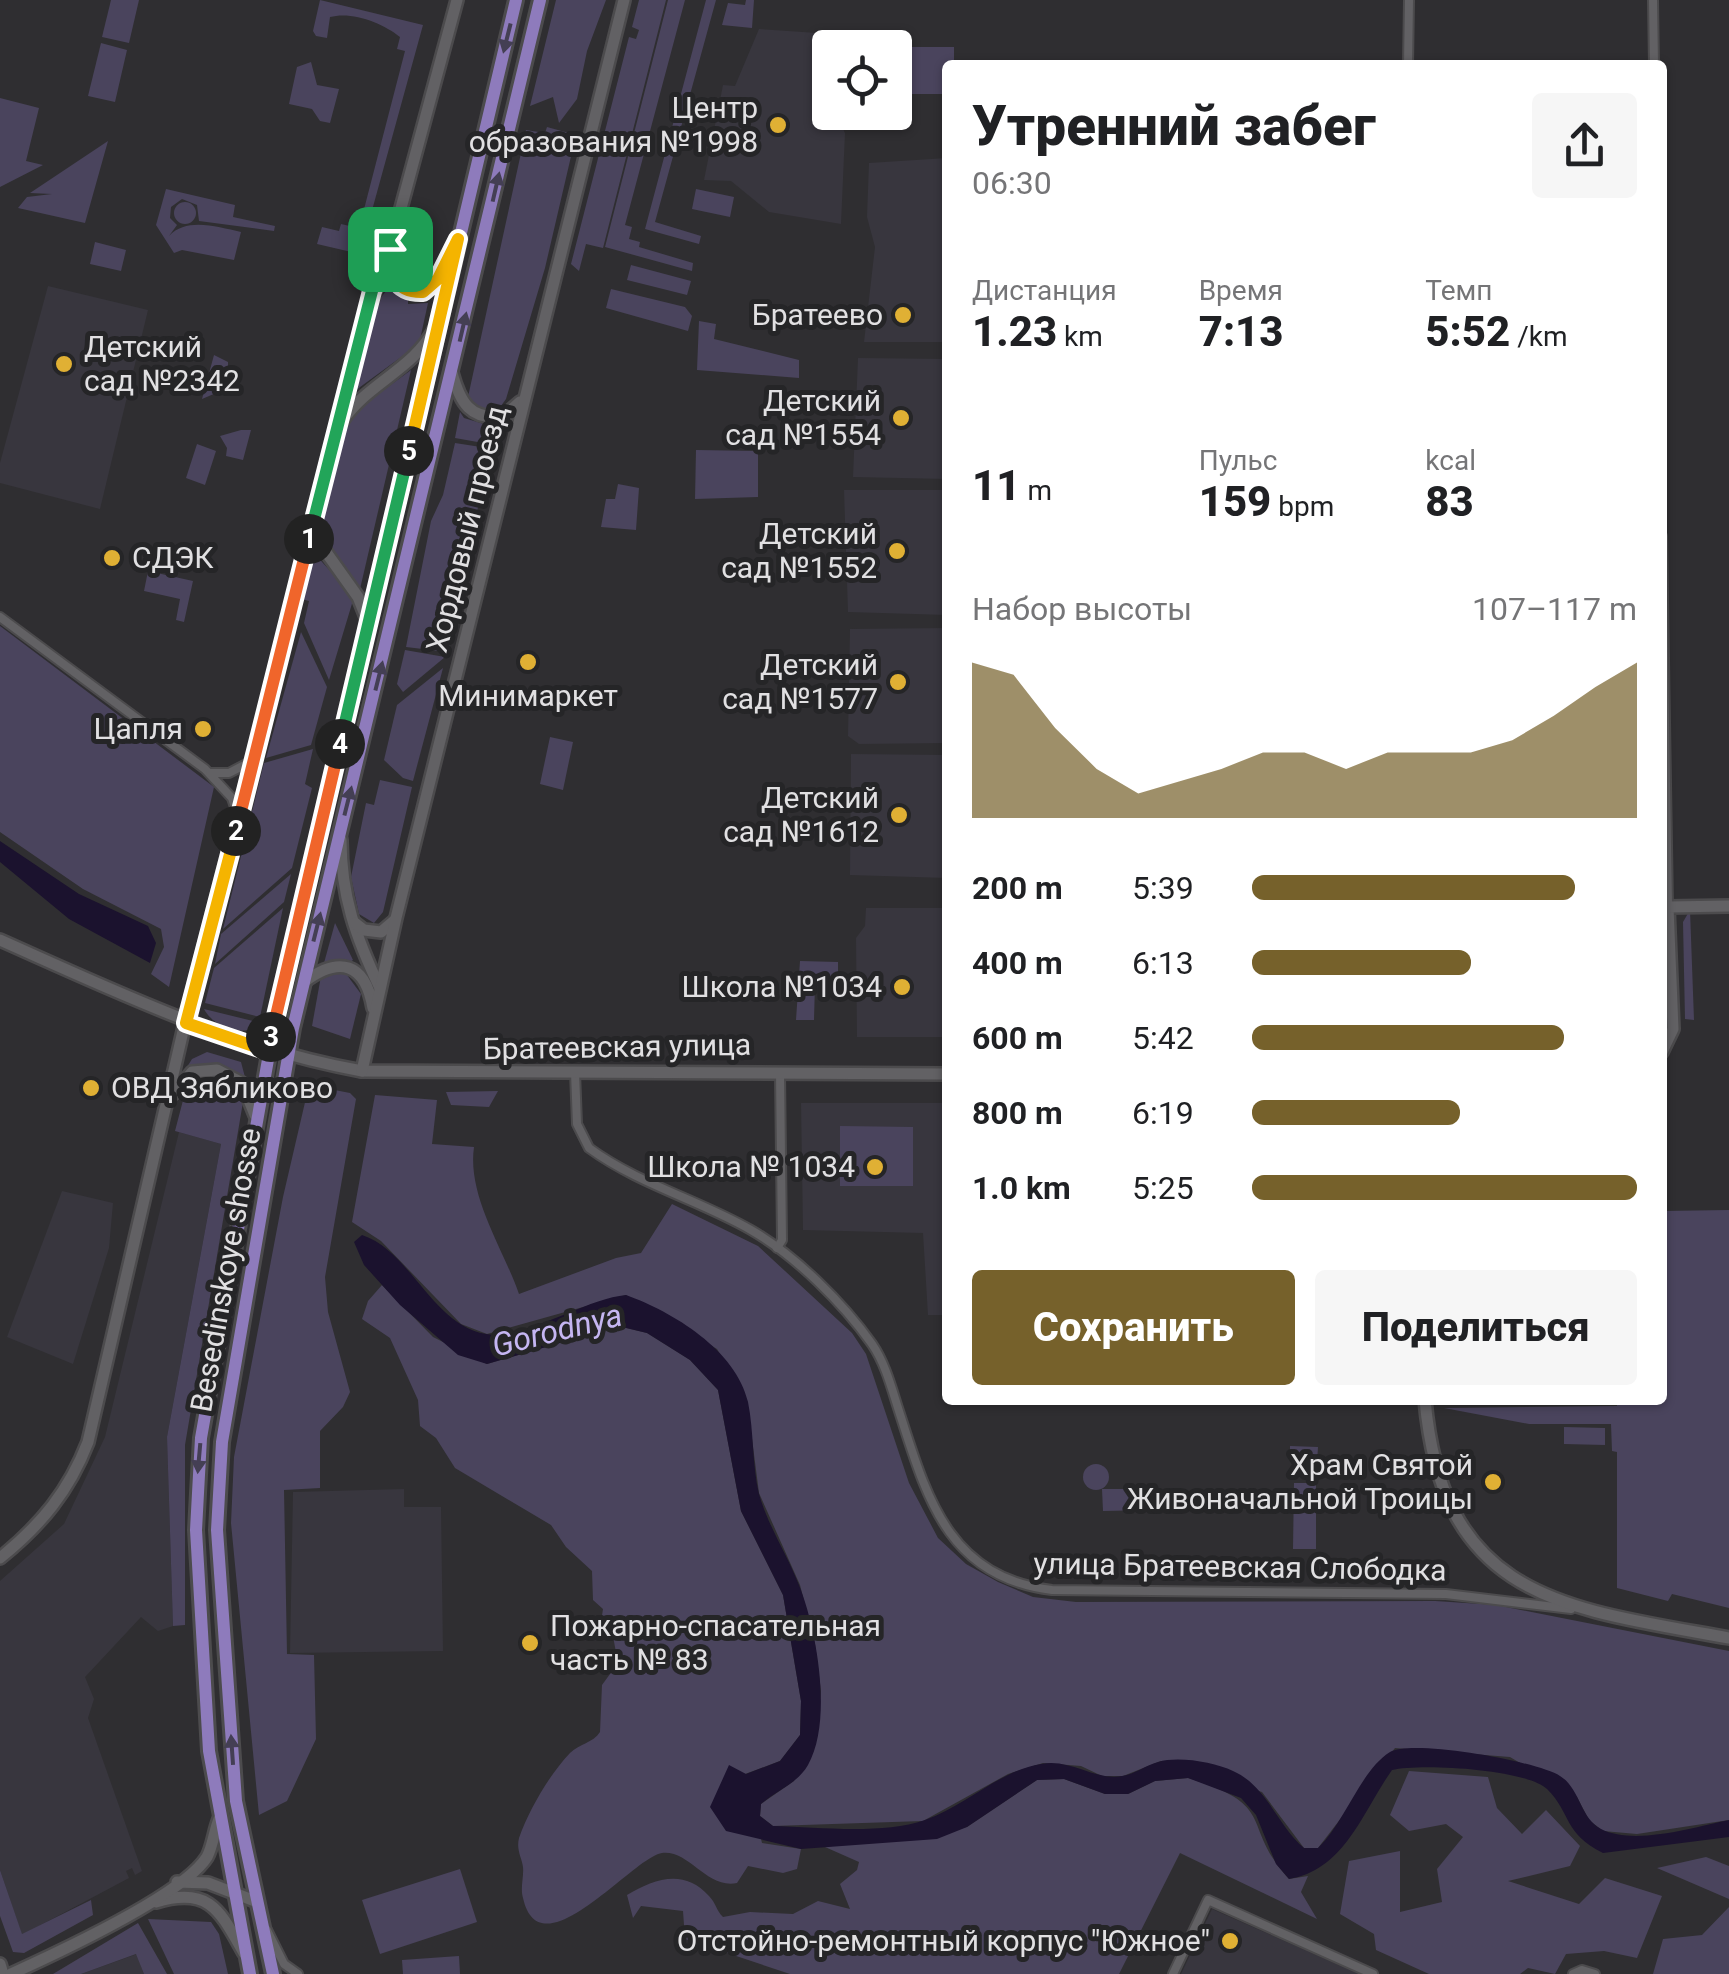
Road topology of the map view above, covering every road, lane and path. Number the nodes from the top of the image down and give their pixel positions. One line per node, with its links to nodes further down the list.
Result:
1 (456, 0): 10 (main road)
2 (516, 0): 9 (main road, Besedinskoye shosse, one-way to 9)
3 (540, 0): 12 (main road, Besedinskoye shosse, one-way to 3)
4 (624, 0): 13 (main road, Хордовый проезд)
5 (1409, 0): 7 (street)
6 (1653, 0): 8 (street)
7 (1408, 60)
8 (1654, 60)
9 (458, 239): 10 (main road); 11 (main road, Besedinskoye shosse)
10 (390, 249): 14 (main road)
11 (441, 317): 14 (main road); 17 (main road, Besedinskoye shosse)
12 (452, 373): 13 (main road); 21 (main road, Besedinskoye shosse, one-way to 12)
13 (526, 390): 25 (main road, Хордовый проезд)
14 (338, 428): 15 (main road)
15 (311, 531): 17 (main road); 18 (main road)
16 (0, 616): 19 (street)
17 (368, 622): 33 (main road, Besedinskoye shosse)
18 (254, 759): 19 (street); 20 (main road)
19 (210, 773): 20 (street)
20 (238, 822): 31 (main road)
21 (341, 832): 26 (main road); 28 (main road, Besedinskoye shosse, one-way to 21)
22 (1667, 845): 24 (street)
23 (1729, 906): 24 (main road)
24 (1668, 907): 32 (main road)
25 (396, 918): 26 (main road); 29 (main road, Хордовый проезд)
26 (353, 922): 29 (main road)
27 (0, 940): 31 (main road, Братеевская улица)
28 (304, 982): 30 (main road); 34 (main road, Besedinskoye shosse)
29 (380, 988): 30 (main road, Хордовый проезд)
30 (374, 1012): 36 (main road, Хордовый проезд)
31 (186, 1023): 33 (main road, Братеевская улица); 39 (main road)
32 (1667, 1043)
33 (268, 1051): 34 (main road, Братеевская улица); 40 (main road, Besedinskoye shosse)
34 (288, 1057): 36 (main road, Братеевская улица); 49 (main road, Besedinskoye shosse, one-way to 34)
35 (780, 1070): 37 (main road, Братеевская улица); 38 (main road, Братеевская улица); 41 (street)
36 (362, 1071): 37 (main road, Братеевская улица)
37 (574, 1072): 41 (street, улица Братеевская Слободка)
38 (942, 1074)
39 (170, 1098): 40 (main road); 43 (main road)
40 (255, 1115): 46 (main road, Besedinskoye shosse, one-way to 46)
41 (777, 1248): 44 (street, улица Братеевская Слободка)
42 (1425, 1405): 44 (main road)
43 (0, 1558)
44 (1580, 1611): 45 (main road)
45 (1729, 1638)
46 (218, 1820): 47 (main road); 48 (main road, Besedinskoye shosse)
47 (176, 1882): 48 (main road); 50 (main road)
48 (232, 1892): 49 (main road); 52 (main road, Besedinskoye shosse)
49 (254, 1901): 51 (main road, Besedinskoye shosse)
50 (143, 1906): 52 (main road); 55 (main road)
51 (260, 1922): 57 (main road, Besedinskoye shosse); 58 (street)
52 (245, 1954): 56 (main road, Besedinskoye shosse)
53 (0, 1964): 54 (main road)
54 (3, 1974)
55 (12, 1974)
56 (250, 1974)
57 (274, 1974)
58 (298, 1974)
59 (1174, 1974): 60 (street)
60 (1373, 1974)
61 (1574, 1974): 62 (street)
62 (1594, 1974)

